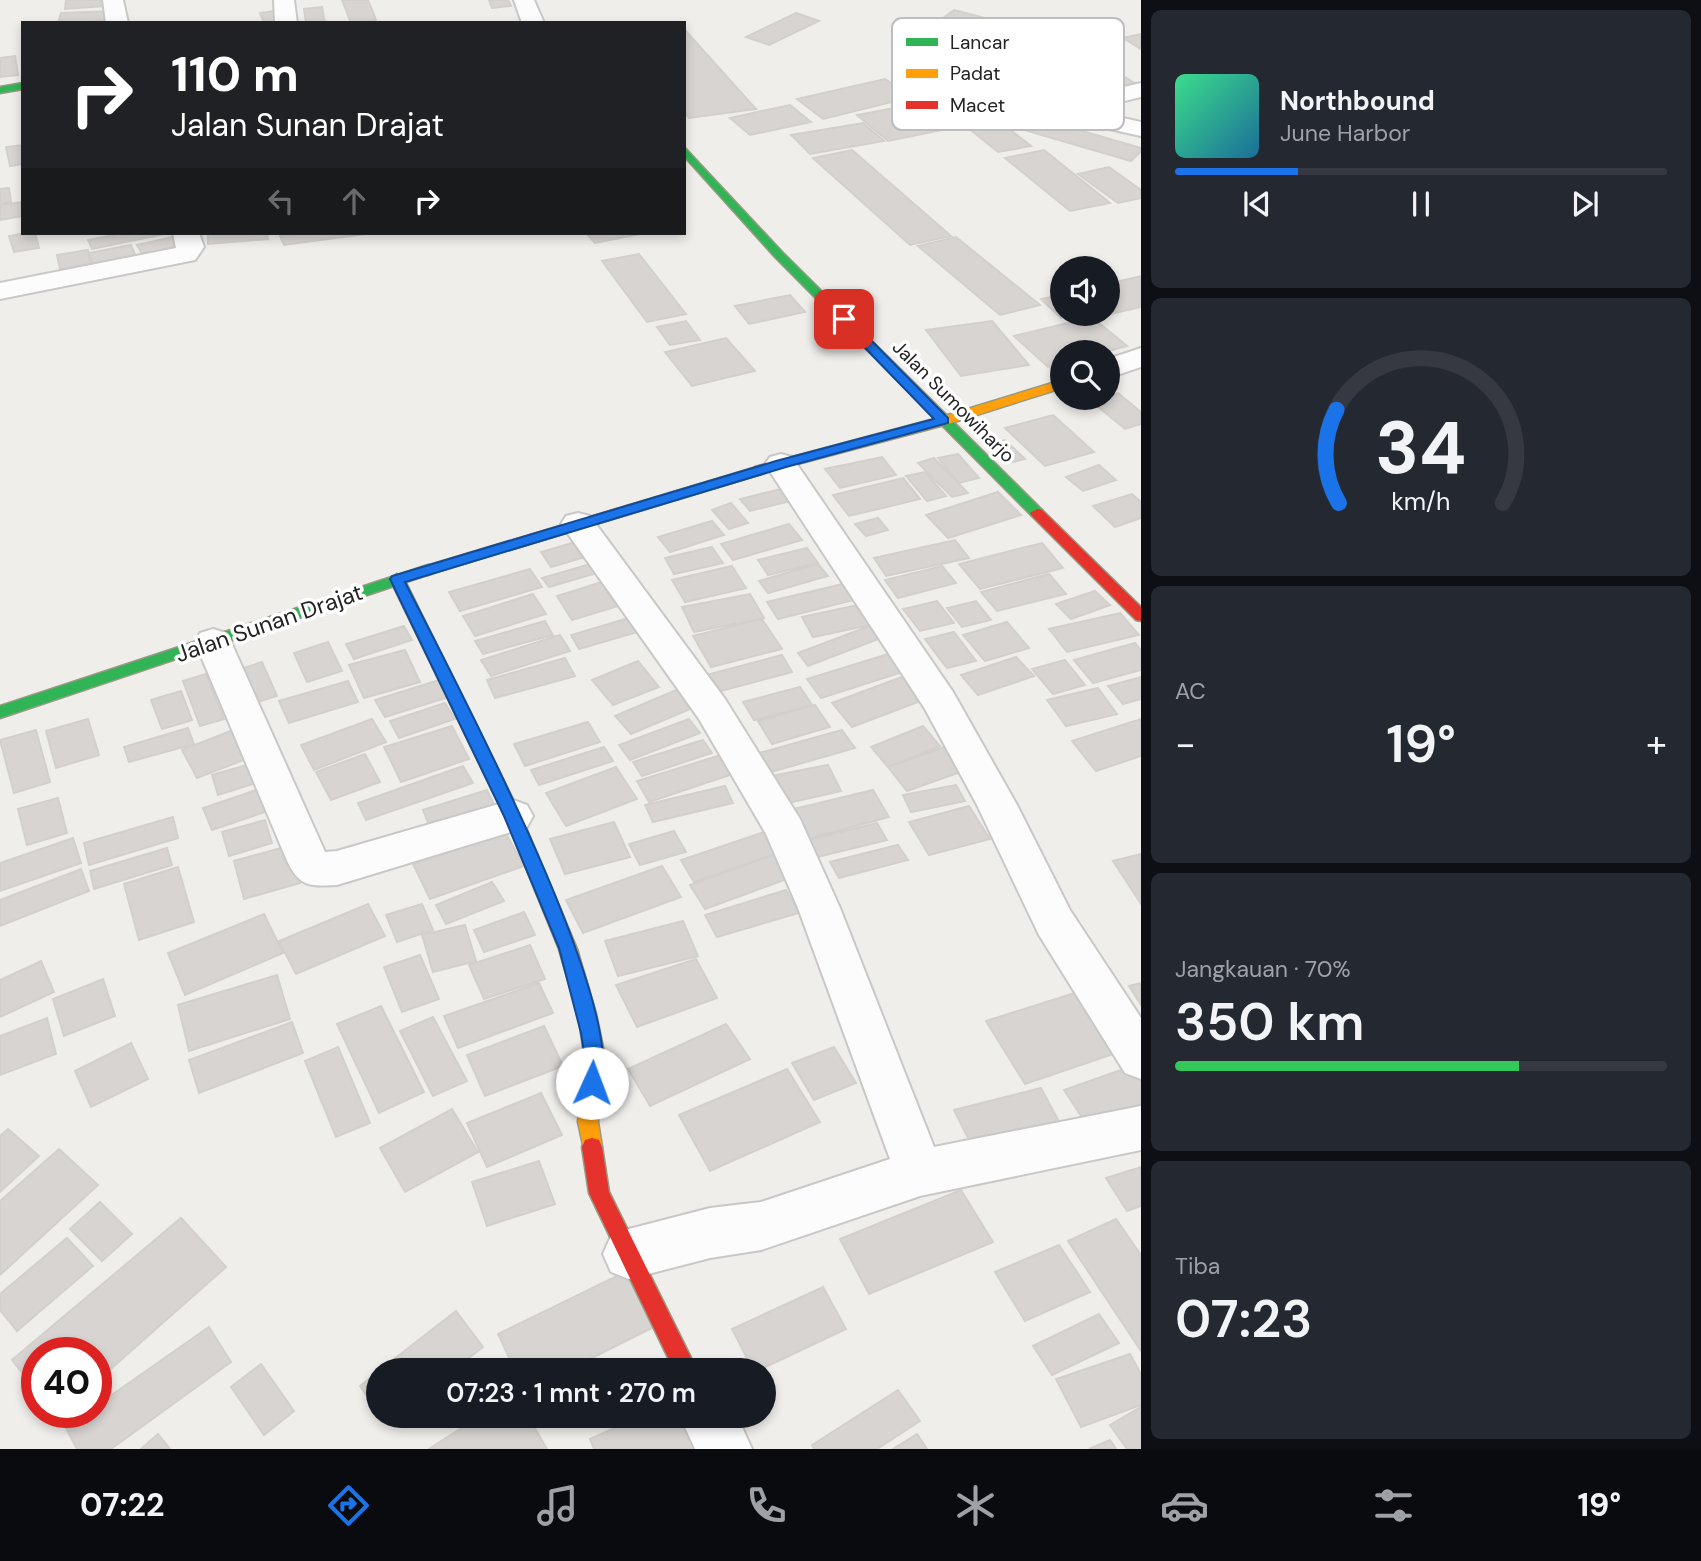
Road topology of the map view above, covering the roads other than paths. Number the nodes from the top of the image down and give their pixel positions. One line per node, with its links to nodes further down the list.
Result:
1 (113, 0): 4 (street)
2 (284, 0): 5 (street)
3 (524, 0): 6 (street)
4 (117, 21)
5 (286, 21)
6 (532, 21)
7 (21, 86): 8 (street)
8 (0, 90)
9 (686, 152): 15 (street, Jalan Sumowiharjo)
10 (187, 235): 11 (street)
11 (0, 291)
12 (1141, 357): 13 (street)
13 (1120, 365)
14 (1050, 388): 15 (street, Jalan Sunan Drajat)
15 (943, 421): 16 (street, Jalan Sunan Drajat); 19 (street, Jalan Sumowiharjo)
16 (781, 464): 17 (street, Jalan Sunan Drajat); 23 (street)
17 (578, 524): 18 (street, Jalan Sunan Drajat); 25 (street)
18 (397, 579): 20 (street, Jalan Sunan Drajat); 22 (street)
19 (1141, 616)
20 (213, 642): 21 (street, Jalan Sunan Drajat); 22 (street)
21 (0, 712)
22 (513, 816): 26 (street)
23 (1141, 1058)
24 (1141, 1128): 25 (street)
25 (920, 1173): 26 (street)
26 (629, 1254): 27 (street)
27 (680, 1358)
28 (714, 1428): 29 (street)
29 (724, 1449)

